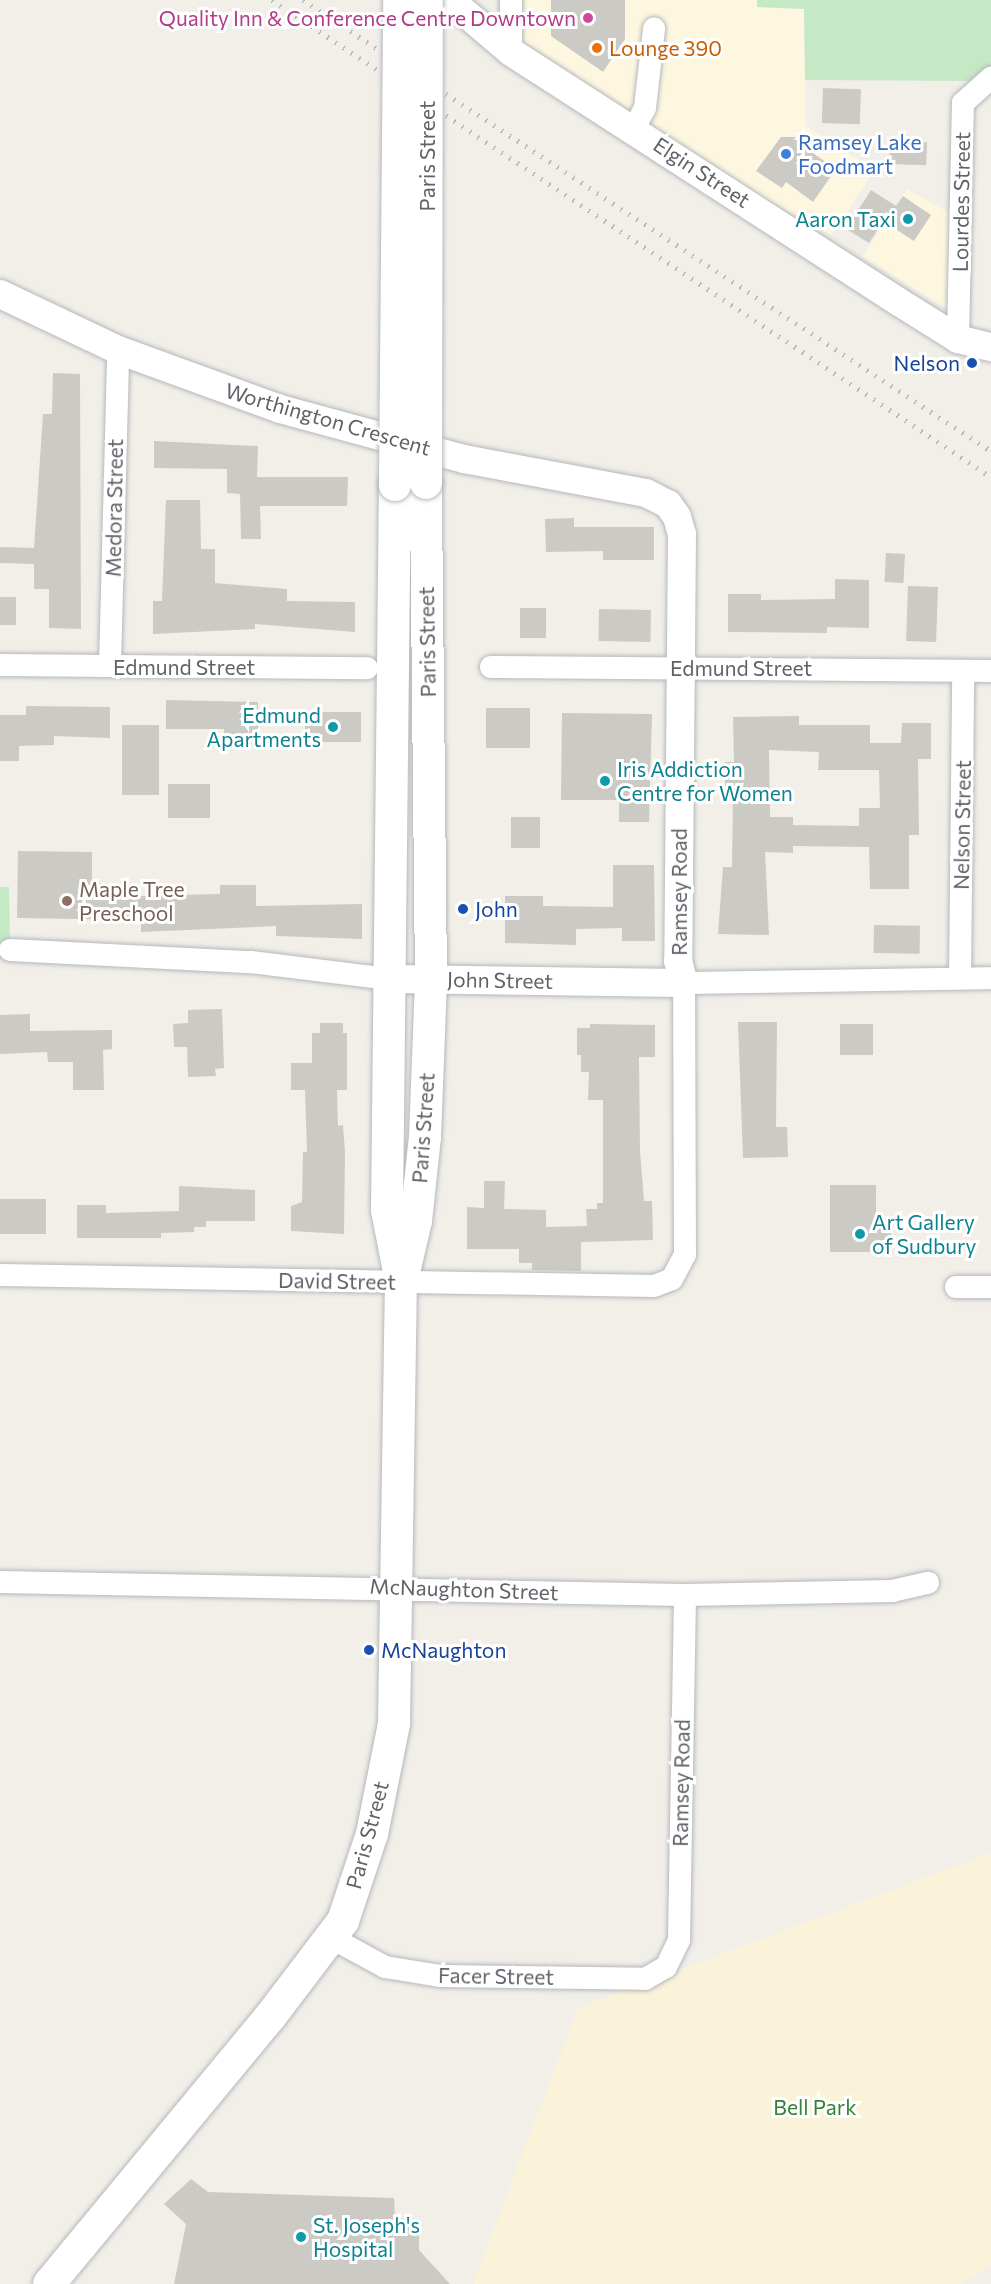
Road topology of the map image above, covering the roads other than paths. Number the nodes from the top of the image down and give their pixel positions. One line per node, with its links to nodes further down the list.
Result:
1 (399, 0): 24 (main road, Paris Street, bridge)
2 (427, 0): 25 (main road, Paris Street, bridge)
3 (450, 0): 6 (street, Elgin Street)
4 (511, 0): 6 (street)
5 (654, 28): 8 (street)
6 (511, 52): 8 (street, Elgin Street)
7 (991, 78): 10 (street, Lourdes Street)
8 (634, 128): 10 (street, Elgin Street)
9 (0, 294): 12 (street, Worthington Crescent)
10 (958, 339): 11 (street, Elgin Street)
11 (991, 347)
12 (118, 350): 13 (street, Worthington Crescent); 15 (street, Medora Street)
13 (668, 504): 17 (street, Ramsey Road)
14 (0, 665): 15 (street, Edmund Street)
15 (110, 666): 18 (street, Edmund Street)
16 (491, 667): 17 (street, Edmund Street)
17 (681, 667): 19 (street, Edmund Street); 26 (street, Ramsey Road)
18 (367, 668)
19 (963, 671): 20 (street, Edmund Street); 22 (street, Nelson Street)
20 (991, 671)
21 (10, 950): 24 (street, John Street)
22 (960, 978): 23 (street, John Street); 26 (street, John Street)
23 (991, 978)
24 (390, 979): 25 (street, John Street); 29 (main road, Paris Street)
25 (431, 980): 26 (street, John Street); 29 (main road, Paris Street)
26 (684, 983): 28 (street, Ramsey Road)
27 (0, 1275): 29 (street, David Street)
28 (672, 1279): 29 (street, David Street)
29 (402, 1282): 34 (main road, Paris Street)
30 (956, 1287): 31 (street)
31 (991, 1287)
32 (0, 1582): 34 (street, McNaughton Street)
33 (928, 1583): 35 (street, McNaughton Street)
34 (399, 1587): 35 (street, McNaughton Street); 36 (main road, Paris Street)
35 (685, 1595): 37 (street, Ramsey Road)
36 (330, 1937): 37 (street, Facer Street); 38 (main road, Paris Street)
37 (666, 1967)
38 (49, 2284)

